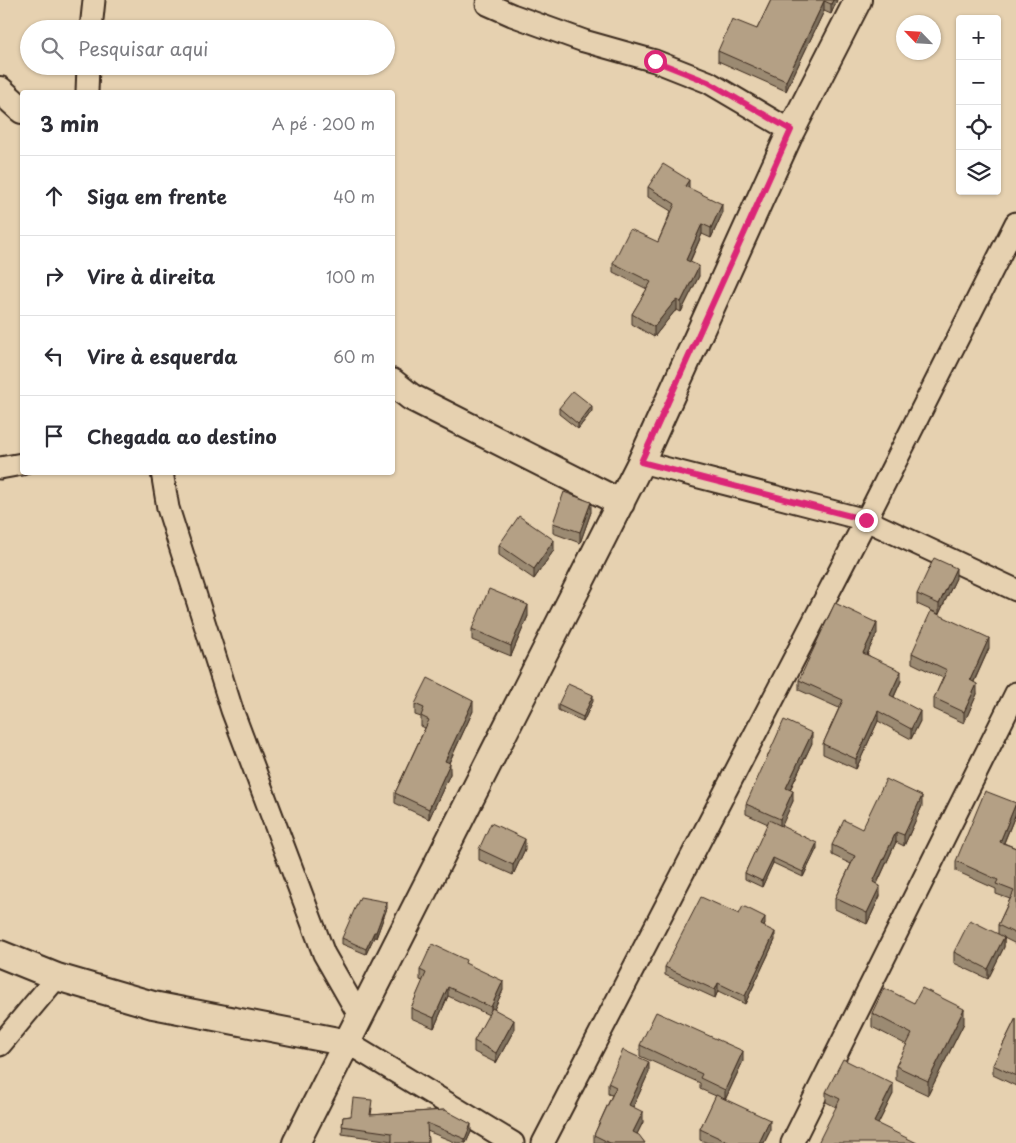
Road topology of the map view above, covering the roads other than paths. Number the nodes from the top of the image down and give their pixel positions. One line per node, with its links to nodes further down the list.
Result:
1 (94, 0): 5 (street)
2 (858, 0): 10 (street)
3 (487, 4): 4 (street)
4 (515, 8): 10 (street)
5 (92, 20)
6 (88, 75): 8 (street)
7 (0, 90): 9 (street)
8 (87, 90)
9 (20, 108)
10 (791, 130): 13 (street)
11 (1016, 223): 18 (street)
12 (399, 393): 17 (street)
13 (641, 462): 17 (street); 18 (street)
14 (20, 464): 15 (street)
15 (0, 468)
16 (162, 475): 23 (street)
17 (621, 503): 23 (street)
18 (866, 520): 19 (street); 28 (street)
19 (1016, 590)
20 (1016, 692): 29 (street)
21 (0, 954): 22 (street)
22 (57, 978): 24 (street); 25 (street)
23 (360, 1017): 24 (street)
24 (348, 1043): 26 (street); 27 (street)
25 (0, 1045)
26 (296, 1143)
27 (513, 1143)
28 (543, 1143)
29 (792, 1143)

